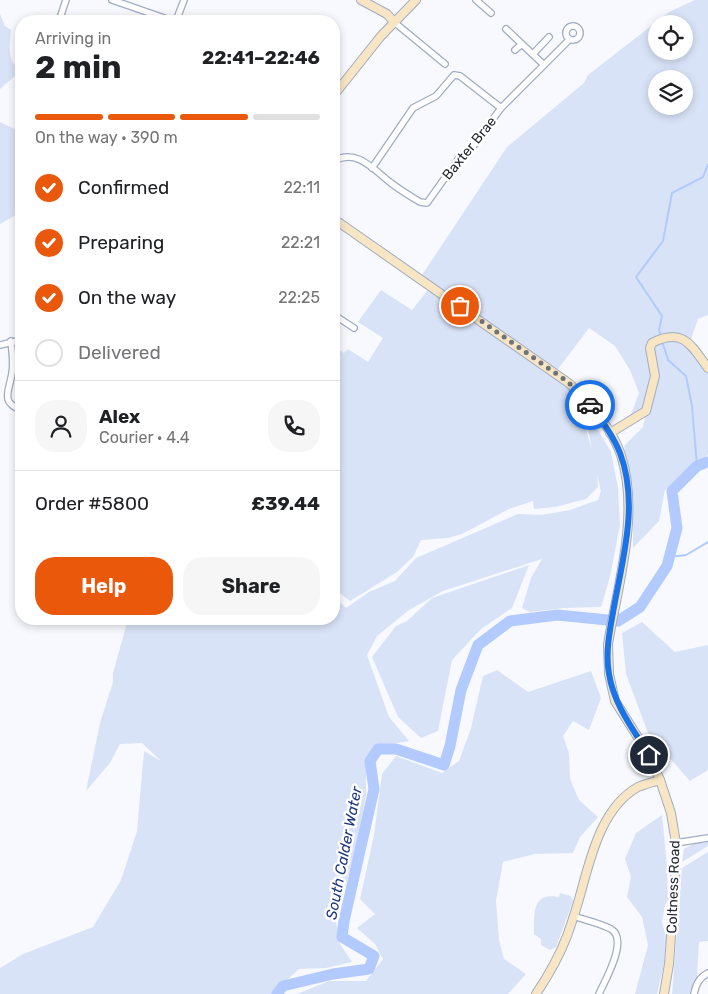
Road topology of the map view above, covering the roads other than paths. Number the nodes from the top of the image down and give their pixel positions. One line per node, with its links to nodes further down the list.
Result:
1 (66, 0): 9 (street)
2 (112, 0): 7 (street)
3 (184, 0): 11 (street)
4 (361, 0): 12 (street)
5 (416, 0): 12 (street)
6 (476, 0): 8 (street)
7 (122, 2): 10 (street)
8 (491, 13)
9 (61, 15)
10 (158, 15)
11 (177, 15)
12 (394, 22): 19 (street); 21 (street)
13 (506, 29): 16 (street)
14 (550, 37): 18 (street)
15 (569, 40): 20 (street, Baxter Brae)
16 (522, 44): 17 (street); 18 (street)
17 (515, 50)
18 (533, 54): 20 (street)
19 (445, 64)
20 (543, 64): 22 (street, Baxter Brae)
21 (340, 88)
22 (502, 108): 24 (street); 24 (street, Baxter Brae)
23 (340, 158): 24 (street, Baxter Brae)
24 (372, 168)
25 (340, 224): 33 (street, Coltness Road)
26 (340, 319): 27 (street)
27 (354, 328)
28 (11, 341): 29 (street); 30 (street); 32 (street)
29 (15, 341)
30 (0, 344)
31 (708, 368): 33 (street)
32 (15, 408)
33 (610, 433): 34 (street, Coltness Road)
34 (660, 780): 36 (street, Coltness Road); 37 (street)
35 (708, 838): 36 (street)
36 (676, 843): 41 (street, Coltness Road)
37 (573, 916): 39 (street); 40 (street)
38 (708, 973): 42 (street)
39 (536, 994)
40 (599, 994)
41 (664, 994)
42 (694, 994)

